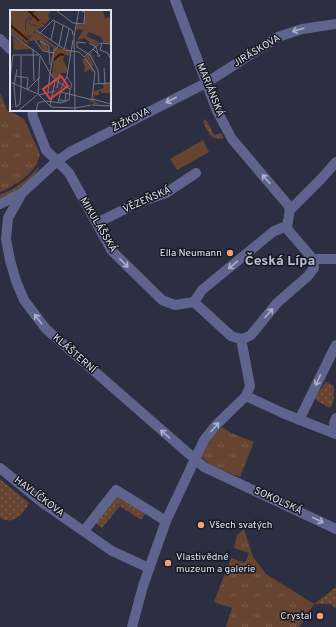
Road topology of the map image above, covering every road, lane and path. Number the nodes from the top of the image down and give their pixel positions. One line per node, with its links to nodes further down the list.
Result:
1 (175, 0): 5 (street, MARIÁNSKÁ)
2 (336, 24): 5 (street, JIRÁSKOVA, one-way to 5)
3 (0, 40): 4 (street)
4 (10, 49)
5 (206, 83): 7 (street, ŽIŽKOVA, one-way to 7); 12 (street, MARIÁNSKÁ, one-way to 5)
6 (32, 111): 7 (street, MIKULÁŠSKÁ)
7 (57, 161): 10 (street, ŽIŽKOVA); 14 (street, MIKULÁŠSKÁ)
8 (336, 162): 12 (street)
9 (196, 173): 14 (street, VĚZEŇSKÁ)
10 (22, 193): 11 (street); 13 (street, KLÁŠTERNÍ)
11 (0, 204)
12 (290, 210): 15 (street)
13 (4, 216): 25 (street, KLÁŠTERNÍ, one-way to 13)
14 (97, 223): 18 (street, MIKULÁŠSKÁ, one-way to 18)
15 (287, 226): 16 (street); 18 (street, one-way to 18)
16 (313, 259): 17 (street); 19 (street, one-way to 16)
17 (336, 259)
18 (194, 302): 19 (street)
19 (241, 339): 21 (street)
20 (336, 345): 23 (street, one-way to 23)
21 (246, 396): 23 (street); 25 (street, one-way to 21)
22 (336, 418): 24 (street)
23 (300, 420): 24 (street)
24 (335, 433)
25 (195, 460): 27 (street, KLÁŠTERNÍ); 28 (street)
26 (0, 468): 29 (street, HAVLÍČKOVA)
27 (220, 474): 30 (street, SOKOLSKÁ, one-way to 30)
28 (166, 521): 29 (street); 31 (street)
29 (81, 528): 31 (street, HAVLÍČKOVA)
30 (336, 529)
31 (149, 568): 32 (street)
32 (132, 627)

